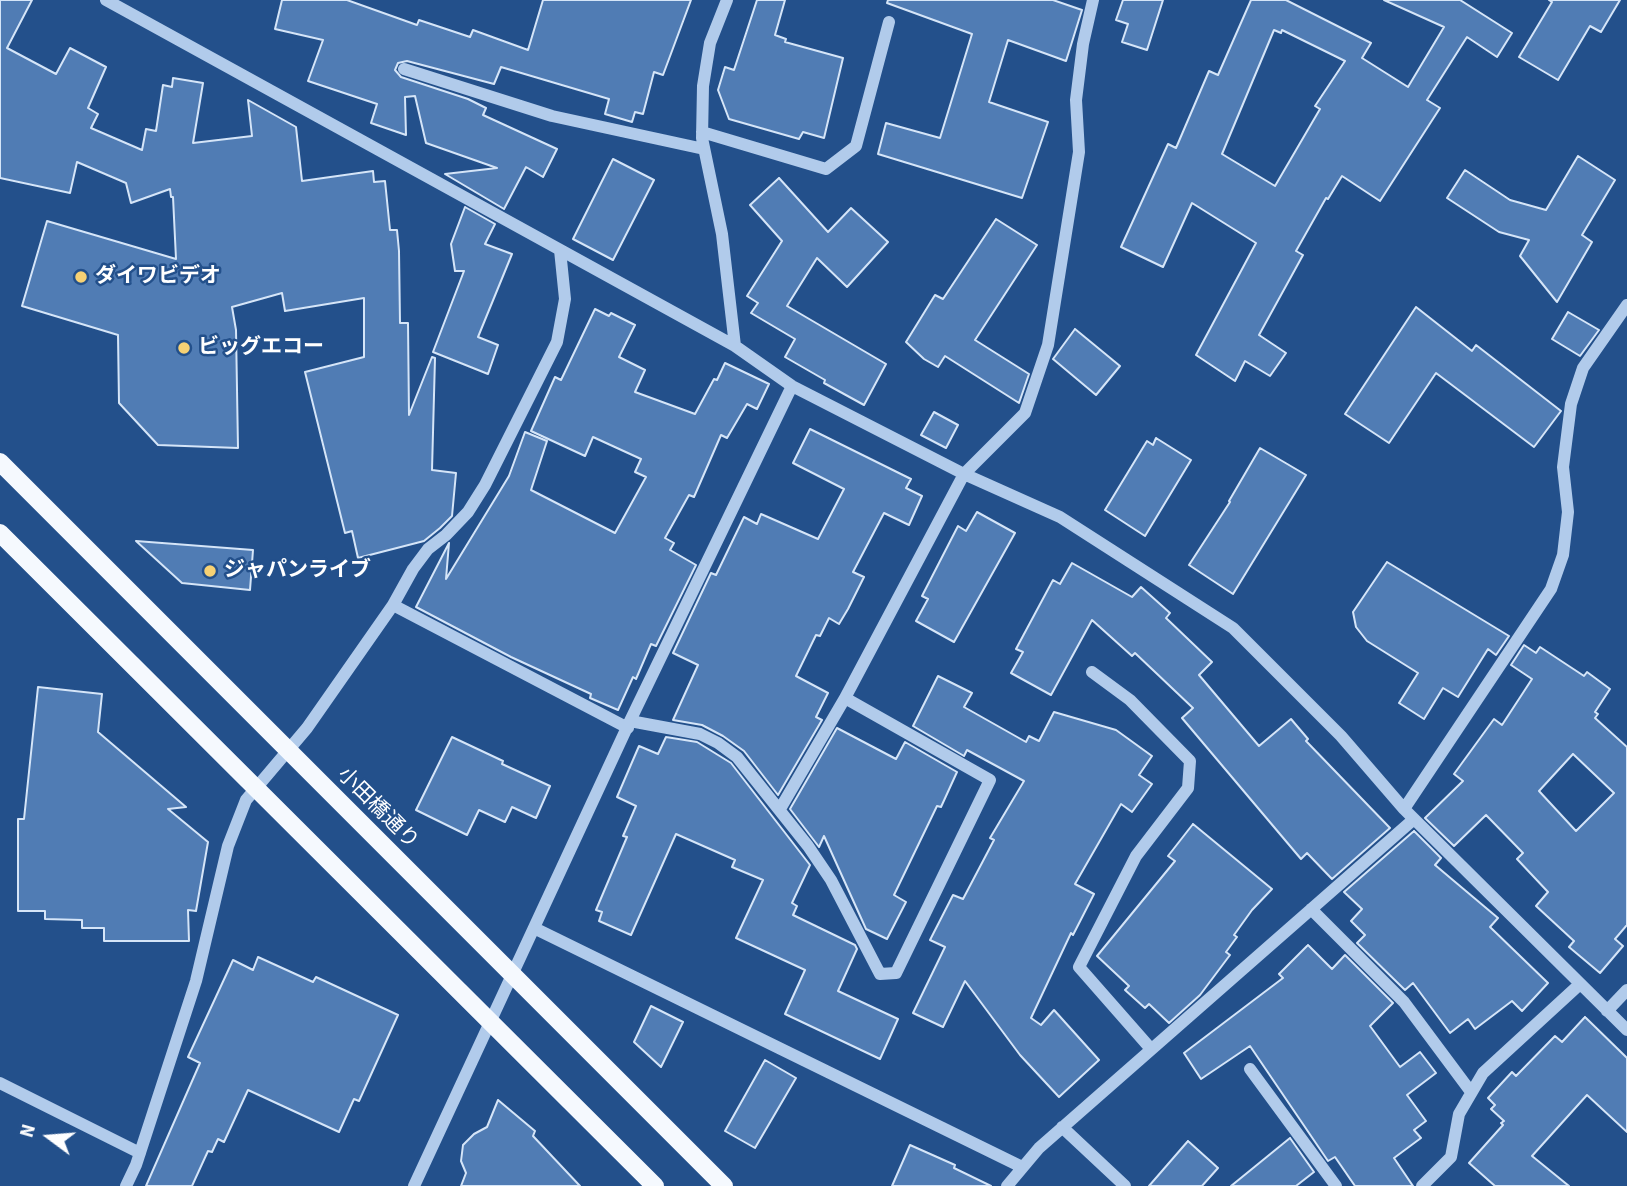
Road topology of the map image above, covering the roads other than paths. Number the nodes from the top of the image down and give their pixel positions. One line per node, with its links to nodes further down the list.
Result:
1 (106, 0): 8 (street)
2 (727, 0): 6 (street)
3 (1093, 0): 13 (street)
4 (889, 22): 6 (street)
5 (404, 69): 7 (street)
6 (702, 132): 7 (street)
7 (704, 149): 10 (street)
8 (560, 250): 10 (street); 15 (street)
9 (1627, 304): 22 (street)
10 (735, 346): 11 (street)
11 (792, 386): 13 (street); 18 (street)
12 (0, 462): 19 (main road, 小田橋通り)
13 (964, 474): 17 (street); 22 (street)
14 (0, 533): 20 (main road)
15 (393, 605): 18 (street); 19 (street)
16 (1092, 672): 32 (street)
17 (845, 698): 21 (street); 21 (street)
18 (629, 725): 21 (street); 25 (street)
19 (286, 751): 20 (street); 26 (main road, 小田橋通り)
20 (255, 789): 30 (main road); 37 (street)
21 (780, 809)
22 (1404, 809): 23 (street)
23 (1414, 819): 24 (street); 27 (street)
24 (1311, 909): 32 (street); 35 (street)
25 (534, 928): 26 (street); 38 (street)
26 (513, 977): 30 (street); 42 (main road, 小田橋通り)
27 (1580, 984): 29 (street); 35 (street)
28 (1627, 990): 29 (street)
29 (1607, 1011): 31 (street)
30 (492, 1022): 40 (street); 41 (main road)
31 (1627, 1030)
32 (1152, 1049): 36 (street)
33 (1251, 1069): 45 (street)
34 (0, 1083): 37 (street)
35 (1471, 1092): 46 (street)
36 (1062, 1127): 38 (street); 44 (street)
37 (140, 1153): 39 (street)
38 (1023, 1167): 43 (street)
39 (126, 1186)
40 (414, 1186)
41 (654, 1186)
42 (724, 1186)
43 (1007, 1186)
44 (1125, 1186)
45 (1336, 1186)
46 (1422, 1186)

